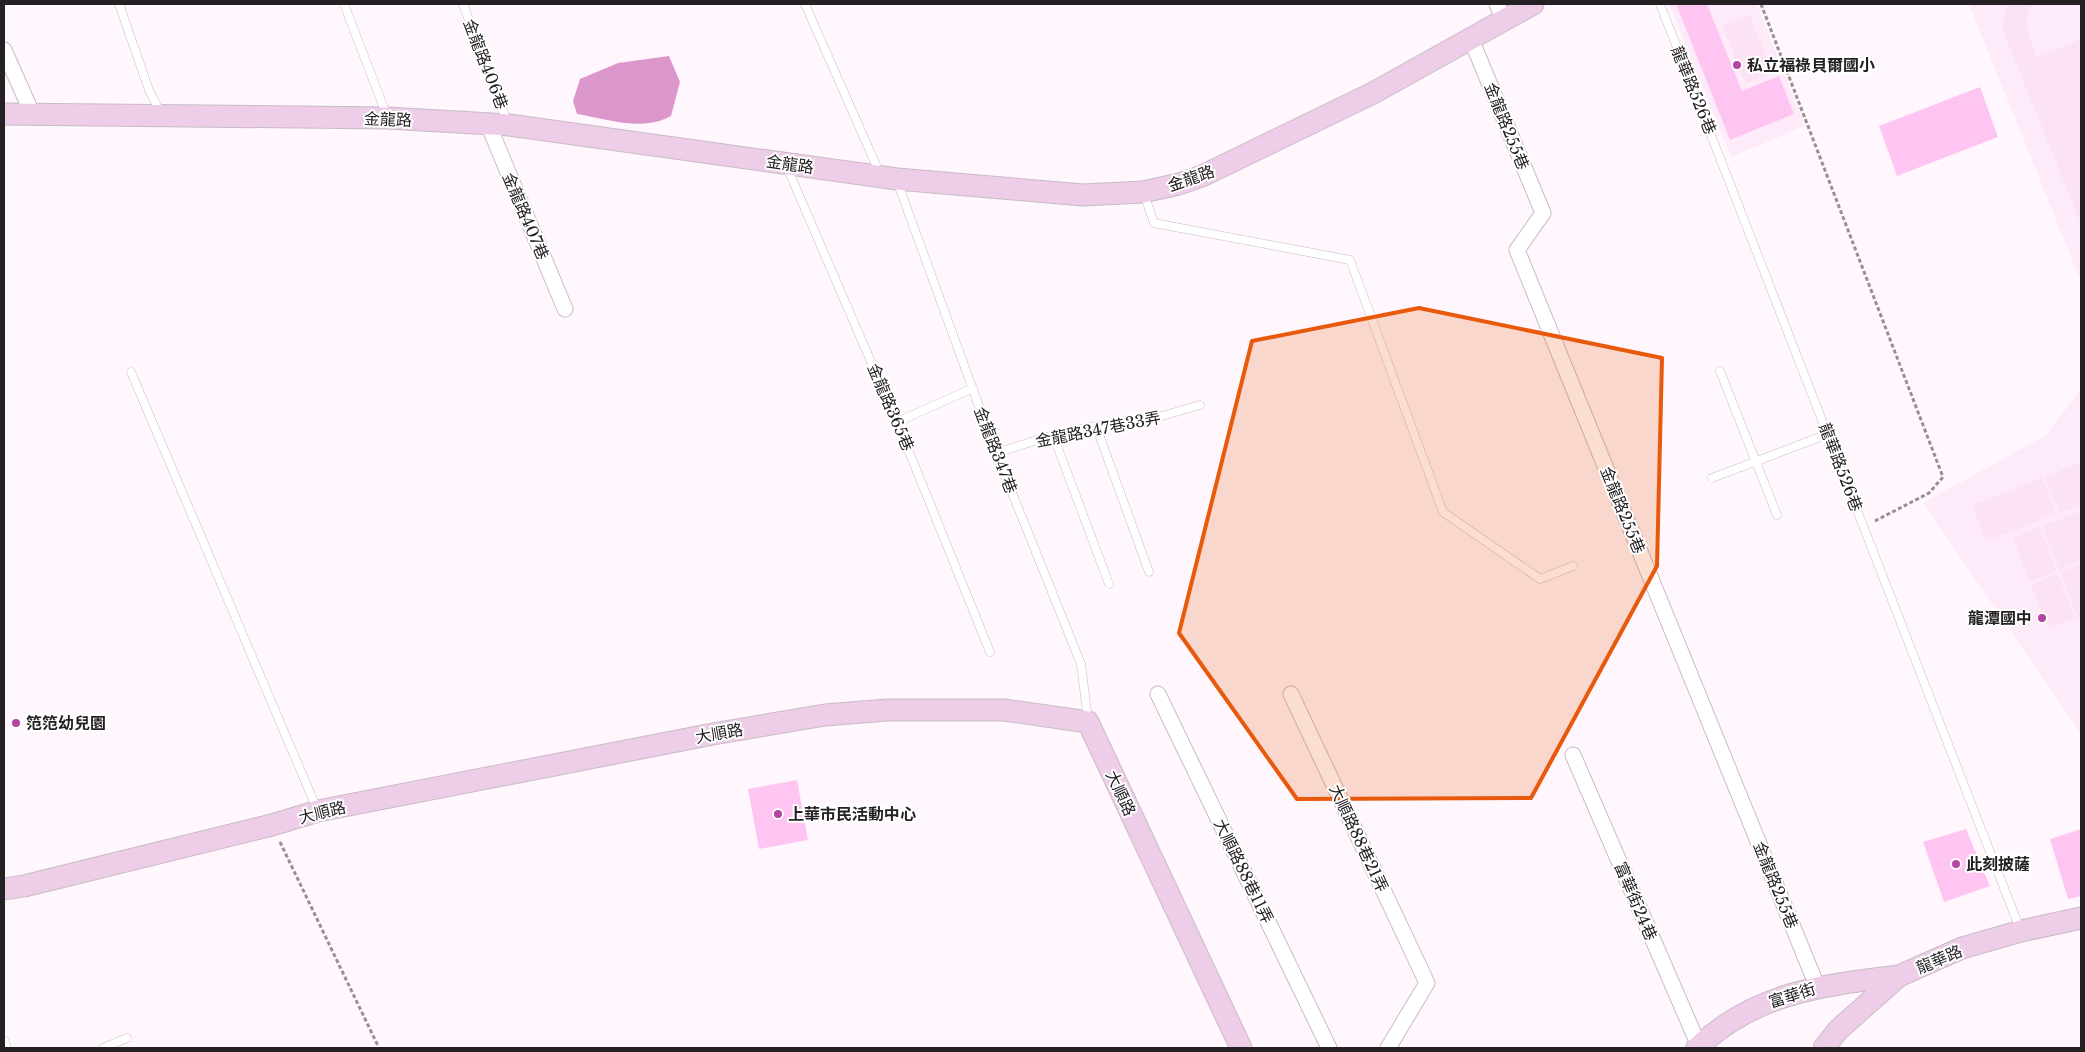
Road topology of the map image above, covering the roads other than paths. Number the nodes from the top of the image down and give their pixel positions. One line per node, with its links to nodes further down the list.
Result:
1 (119, 4): 12 (lane)
2 (344, 4): 13 (lane)
3 (463, 4): 14 (lane, 金龍路406巷)
4 (805, 4): 16 (lane, 金龍路347巷)
5 (1533, 4): 7 (street, 金龍路)
6 (1660, 4): 25 (lane, 龍華路526巷)
7 (1500, 12): 8 (street, 金龍路)
8 (1470, 39): 17 (street, 金龍路); 44 (street, 金龍路255巷)
9 (4, 50): 10 (street)
10 (32, 113): 11 (street, 金龍路); 12 (street, 金龍路)
11 (4, 114)
12 (162, 115): 13 (street, 金龍路)
13 (388, 118): 14 (street, 金龍路)
14 (498, 124): 15 (street, 金龍路); 18 (street, 金龍路407巷)
15 (786, 164): 16 (street, 金龍路); 23 (lane, 金龍路365巷)
16 (889, 178): 17 (street, 金龍路); 21 (lane, 金龍路347巷)
17 (1143, 192): 31 (lane)
18 (565, 309)
19 (1720, 371): 28 (lane)
20 (131, 372): 39 (lane)
21 (973, 388): 23 (lane); 27 (lane, 金龍路347巷)
22 (1200, 405): 24 (lane, 金龍路347巷33弄)
23 (897, 422): 34 (lane, 金龍路365巷)
24 (1096, 426): 26 (lane, 金龍路347巷33弄); 32 (lane)
25 (1828, 434): 28 (lane); 42 (lane, 龍華路526巷)
26 (1053, 435): 27 (lane, 金龍路347巷33弄); 33 (lane)
27 (996, 453): 37 (lane, 金龍路347巷)
28 (1756, 464): 29 (lane); 30 (lane)
29 (1712, 478)
30 (1777, 516)
31 (1573, 566)
32 (1149, 572)
33 (1109, 584)
34 (990, 652)
35 (1158, 694): 51 (street, 大順路88巷11弄)
36 (1291, 694): 52 (street, 大順路88巷21弄)
37 (1088, 722): 39 (street, 大順路); 50 (street, 大順路)
38 (1573, 755): 47 (street, 富華街24巷)
39 (318, 811): 40 (street, 大順路)
40 (4, 889)
41 (2081, 918): 42 (street, 龍華路)
42 (2021, 931): 43 (street, 龍華路)
43 (1899, 976): 44 (street, 富華街); 53 (street, 龍華路)
44 (1817, 986): 47 (street, 富華街)
45 (127, 1038): 49 (lane)
46 (4, 1040): 48 (lane)
47 (1698, 1047)
48 (7, 1048)
49 (103, 1048)
50 (1241, 1048)
51 (1329, 1048)
52 (1388, 1048)
53 (1824, 1048)

